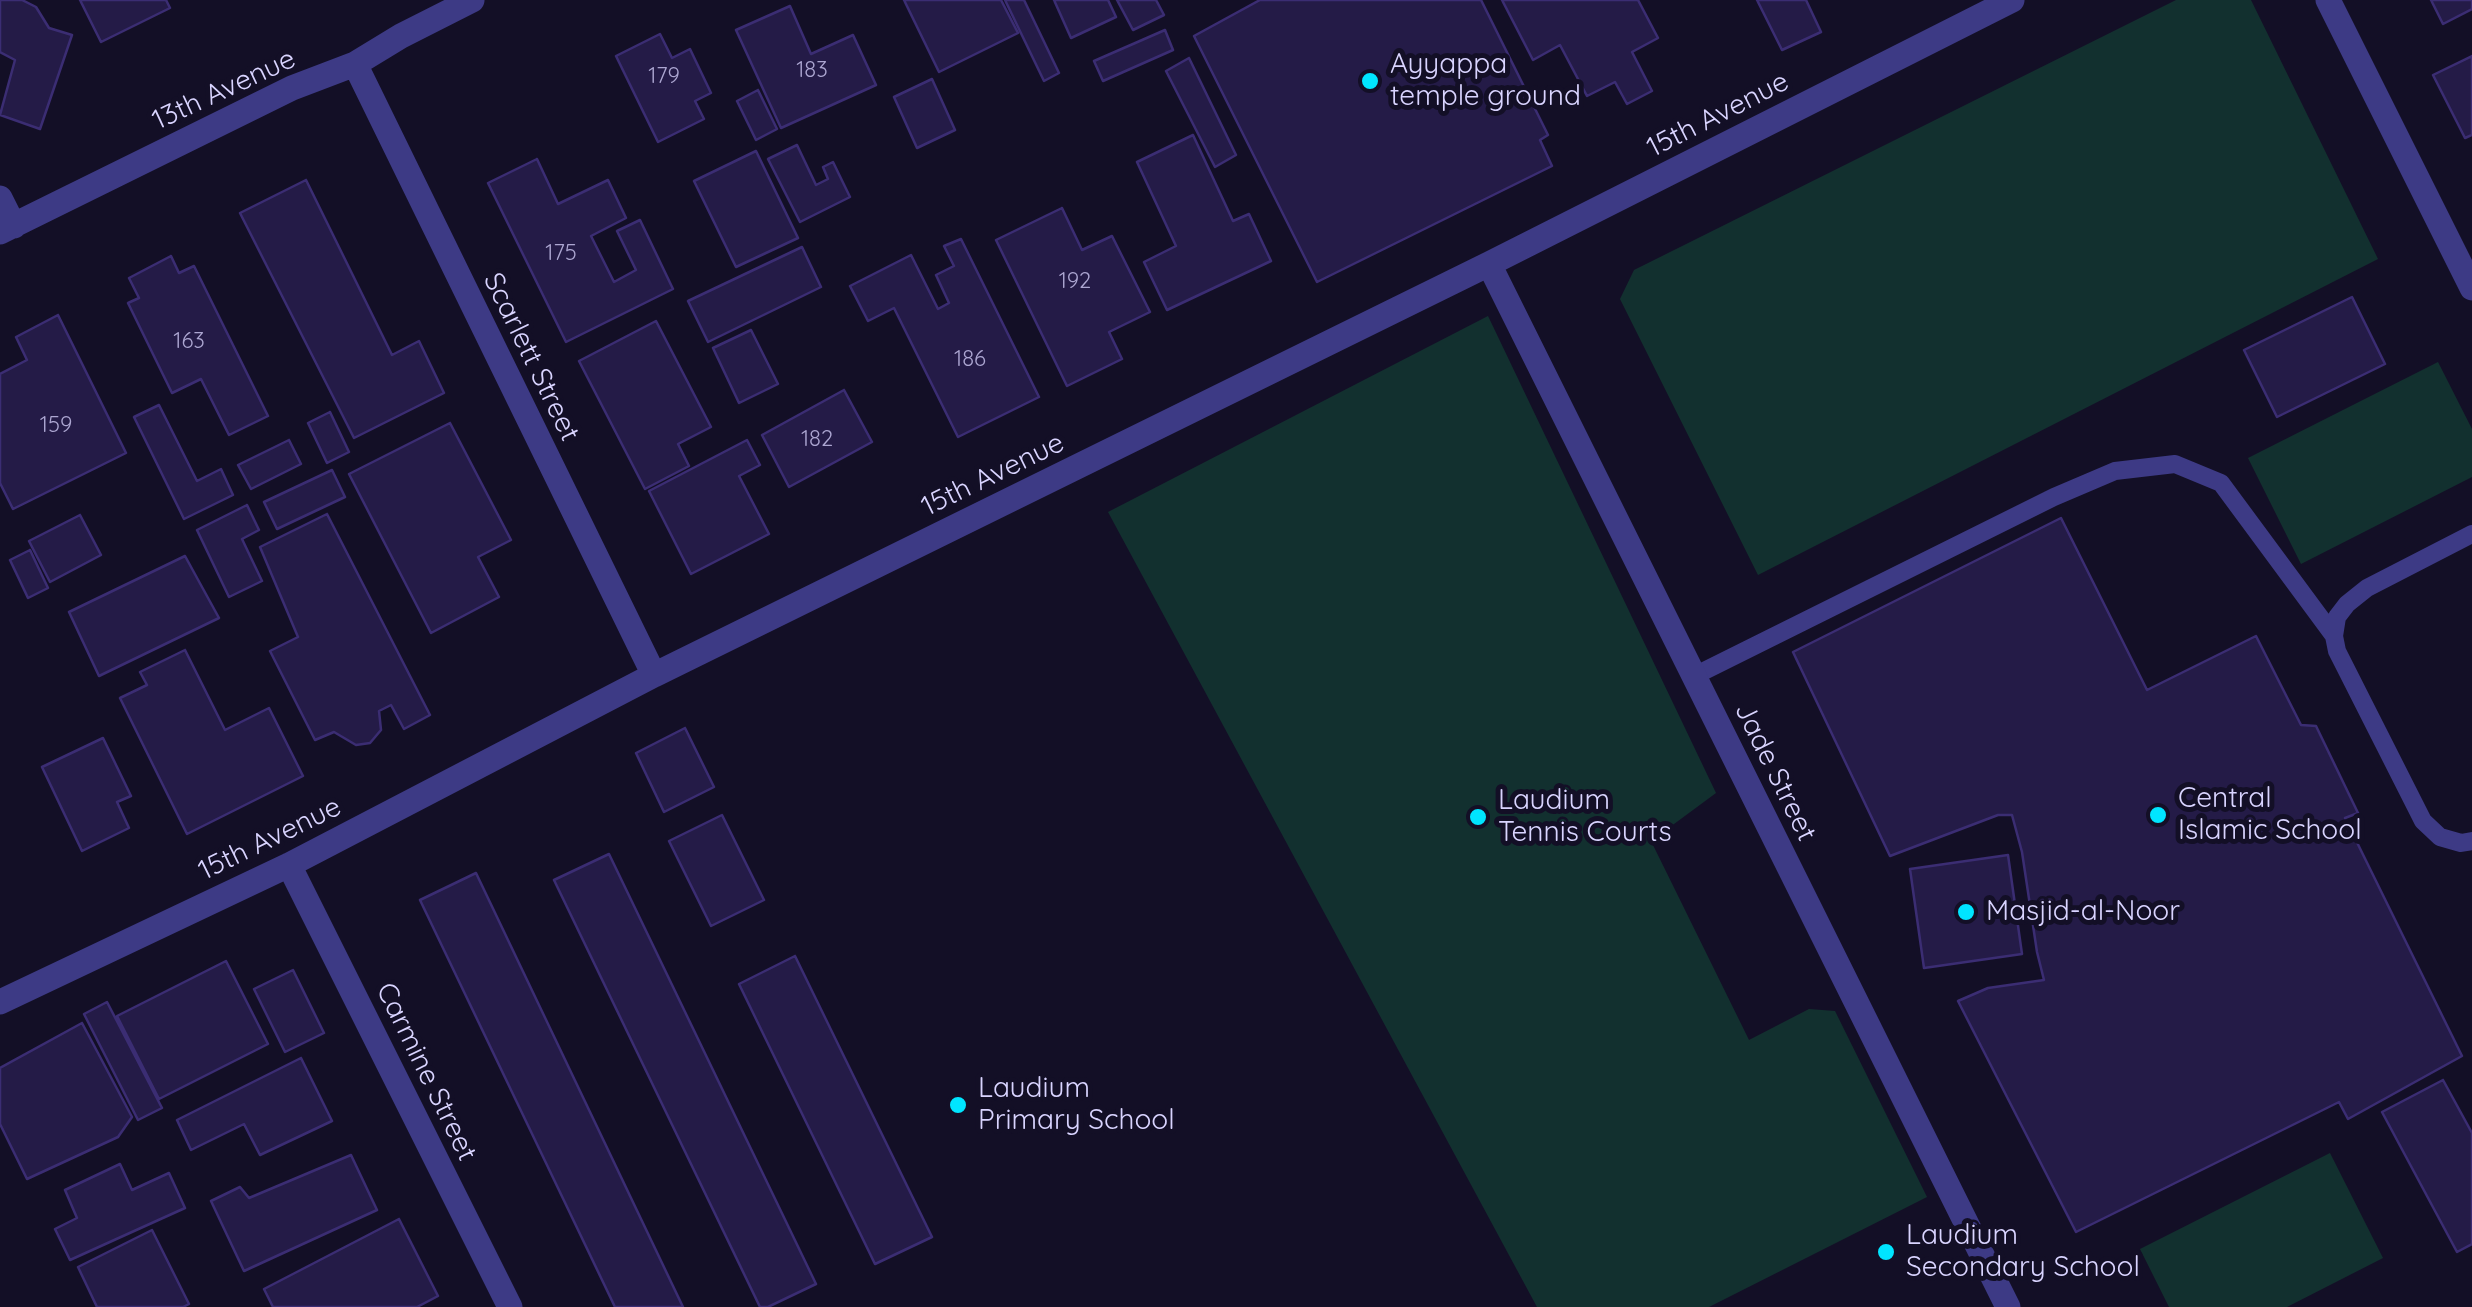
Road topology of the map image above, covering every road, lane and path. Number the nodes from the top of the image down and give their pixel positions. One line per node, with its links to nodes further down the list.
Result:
1 (472, 0): 4 (street, 13th Avenue)
2 (2012, 0): 7 (street, 15th Avenue)
3 (2328, 0): 8 (street)
4 (355, 64): 6 (street, 13th Avenue); 11 (street, Scarlett Street)
5 (0, 198): 6 (street)
6 (7, 229)
7 (1489, 264): 11 (street, 15th Avenue); 12 (street, Jade Street)
8 (2472, 288)
9 (2472, 534): 10 (lane)
10 (2334, 636): 12 (lane); 13 (lane)
11 (654, 676): 14 (street, 15th Avenue)
12 (1694, 676): 17 (street, Jade Street)
13 (2472, 842)
14 (290, 864): 15 (street, 15th Avenue); 16 (street, Carmine Street)
15 (0, 1002)
16 (510, 1307)
17 (2008, 1307)

